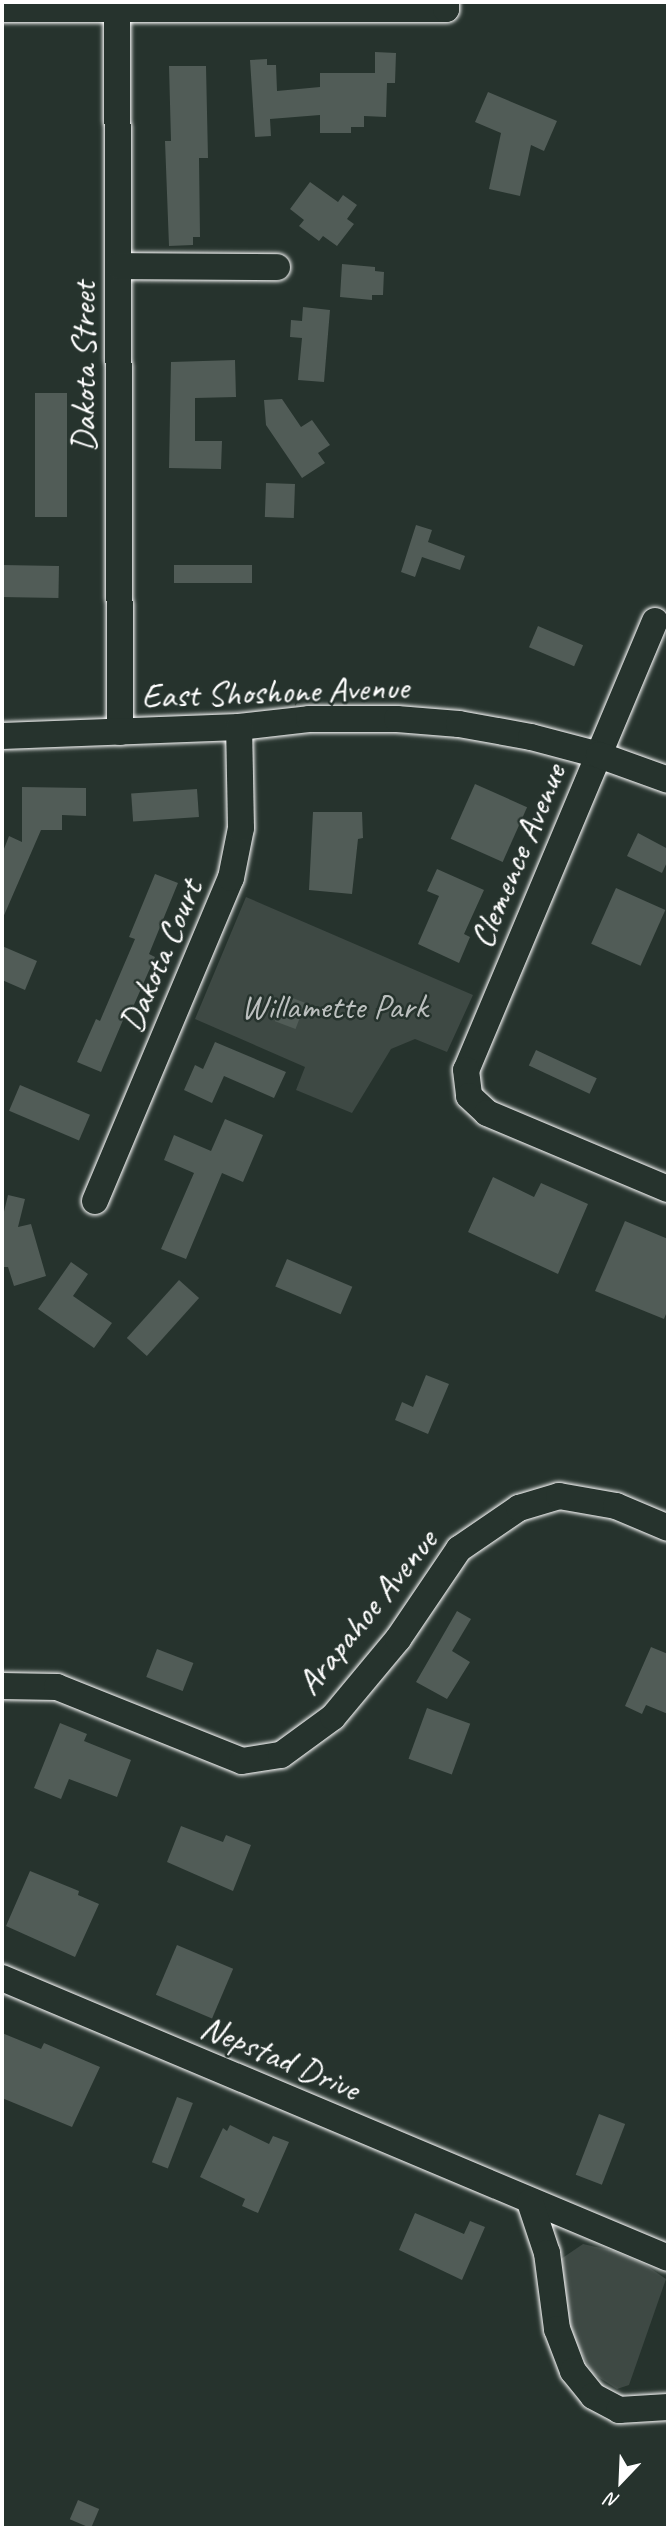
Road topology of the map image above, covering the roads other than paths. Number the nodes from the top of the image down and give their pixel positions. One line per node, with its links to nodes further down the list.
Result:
1 (118, 5): 2 (street); 3 (street); 4 (street, Dakota Street)
2 (446, 5)
3 (2, 9)
4 (119, 266): 5 (street); 8 (street, Dakota Street)
5 (277, 267)
6 (655, 621): 10 (street, Clemence Avenue)
7 (239, 727): 8 (street, East Shoshone Avenue); 10 (street, East Shoshone Avenue); 13 (street, Dakota Court)
8 (120, 732): 9 (street, East Shoshone Avenue)
9 (2, 736)
10 (599, 755): 11 (street, East Shoshone Avenue); 12 (street, Clemence Avenue)
11 (668, 780)
12 (668, 1189)
13 (95, 1201)
14 (668, 1528): 15 (street, Arapahoe Avenue)
15 (2, 1686)
16 (2, 1978): 17 (street, Nepstad Drive)
17 (530, 2202): 18 (street, Nepstad Drive); 19 (street)
18 (668, 2258)
19 (668, 2407)

